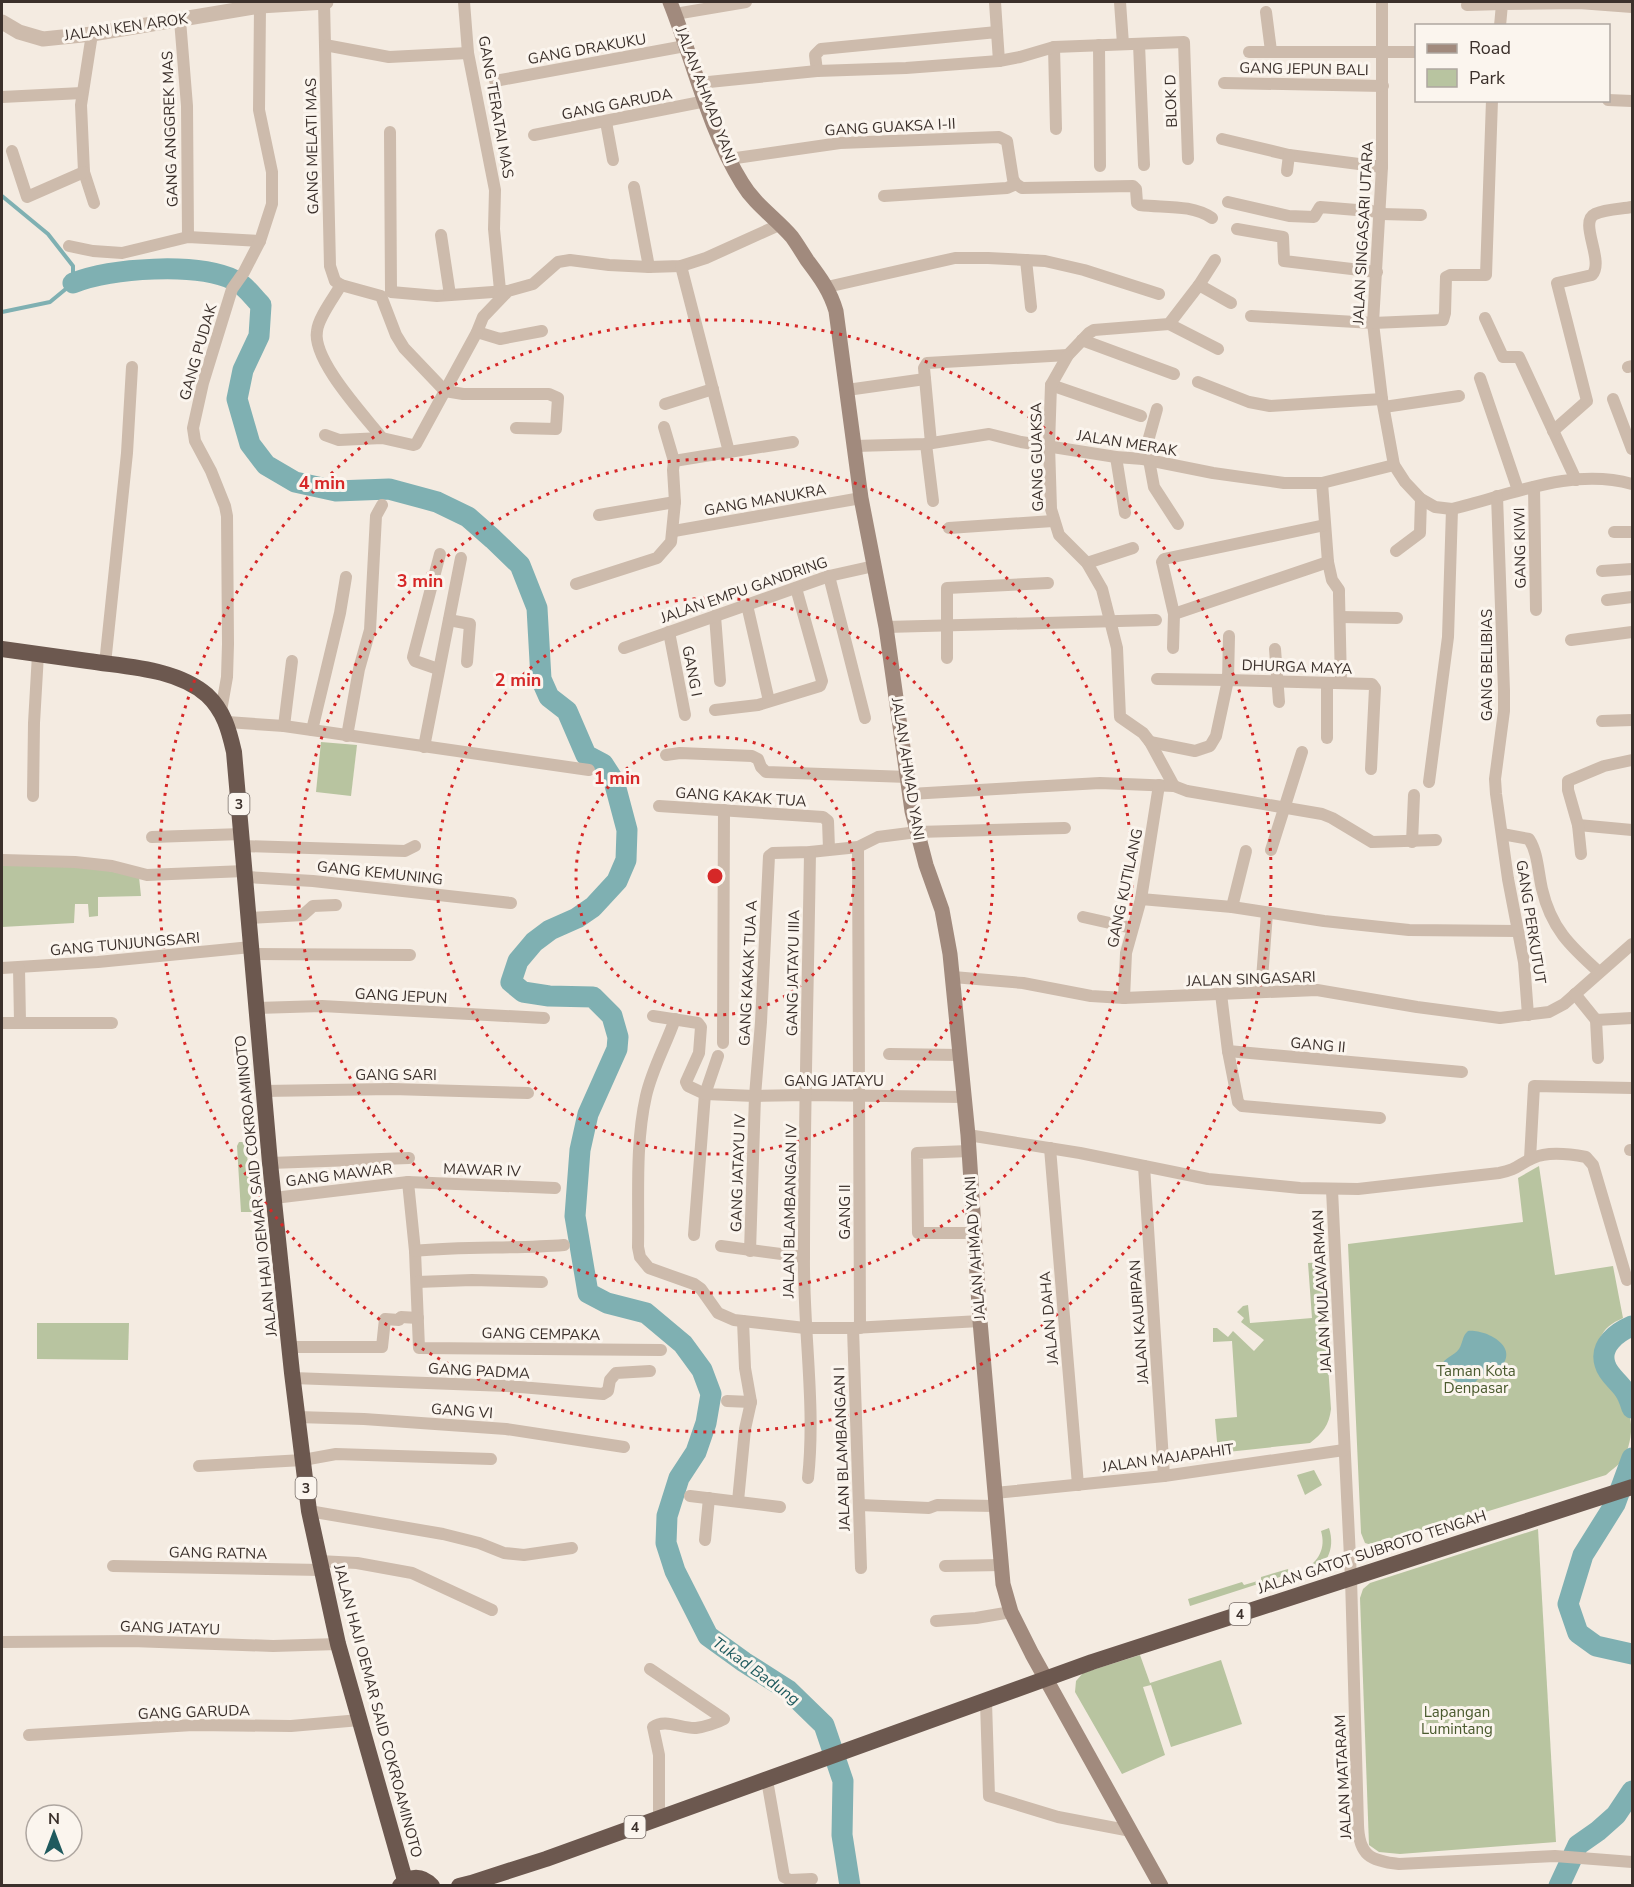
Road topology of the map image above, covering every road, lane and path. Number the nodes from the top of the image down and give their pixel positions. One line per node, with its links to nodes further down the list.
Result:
1 (325, 2): 11 (street, JALAN KEN AROK); 22 (street, GANG MELATI MAS)
2 (464, 2): 30 (street, GANG TERATAI MAS)
3 (747, 2): 13 (street)
4 (995, 2): 18 (street)
5 (1120, 2): 20 (street)
6 (1382, 2): 28 (street, JALAN SINGASARI UTARA)
7 (1580, 2): 8 (street); 12 (street)
8 (1502, 3): 9 (street); 17 (street)
9 (1467, 5)
10 (228, 6): 11 (street, JALAN KEN AROK); 15 (street, JALAN KEN AROK)
11 (260, 6): 71 (street, GANG PUDAK)
12 (1632, 7)
13 (673, 8): 24 (main road, JALAN AHMAD YANI)
14 (1266, 12): 26 (street)
15 (180, 20): 19 (street, JALAN KEN AROK); 70 (street, GANG ANGGREK MAS)
16 (2, 22): 19 (street, JALAN KEN AROK)
17 (1500, 24)
18 (997, 32): 31 (street); 32 (street)
19 (92, 34): 37 (street)
20 (1123, 44): 21 (street); 23 (street)
21 (1139, 44): 51 (street, BLOK D); 53 (street)
22 (325, 45): 30 (street); 78 (street, GANG MELATI MAS)
23 (1099, 45): 25 (street); 54 (street)
24 (685, 46): 33 (street, GANG DRAKUKU); 34 (main road, JALAN AHMAD YANI)
25 (1053, 46): 31 (street); 44 (street)
26 (1271, 51): 27 (street); 28 (street)
27 (1249, 52)
28 (1383, 52): 29 (street); 36 (street, JALAN SINGASARI UTARA)
29 (1415, 52)
30 (468, 53): 81 (street, GANG TERATAI MAS)
31 (999, 61): 32 (street)
32 (817, 71): 34 (street)
33 (495, 81)
34 (699, 83): 40 (main road, JALAN AHMAD YANI)
35 (1224, 83): 36 (street, GANG JEPUN BALI)
36 (1383, 86): 55 (street, JALAN SINGASARI UTARA)
37 (82, 93): 38 (street); 57 (street)
38 (2, 97)
39 (1610, 100): 41 (street)
40 (706, 101): 43 (street, GANG GARUDA); 50 (main road, JALAN AHMAD YANI)
41 (1632, 101)
42 (1492, 102): 88 (street)
43 (606, 122): 46 (street, GANG GARUDA); 52 (street)
44 (1056, 129)
45 (390, 132): 83 (street)
46 (534, 135)
47 (1222, 139): 49 (street)
48 (12, 151): 57 (street)
49 (1289, 155): 55 (street); 56 (street)
50 (729, 159): 58 (street, GANG GUAKSA I-II); 67 (main road, JALAN AHMAD YANI)
51 (1188, 159)
52 (613, 160)
53 (1144, 165)
54 (1100, 166)
55 (1382, 167): 64 (street, JALAN SINGASARI UTARA)
56 (1287, 171)
57 (84, 172): 62 (street)
58 (1016, 184): 60 (street); 66 (street)
59 (634, 187): 76 (street)
60 (884, 196)
61 (1228, 202): 64 (street)
62 (94, 203)
63 (1632, 207): 112 (street)
64 (1381, 213): 65 (street); 77 (street, JALAN SINGASARI UTARA)
65 (1421, 215)
66 (1212, 218)
67 (779, 225): 75 (street); 80 (main road, JALAN AHMAD YANI)
68 (1237, 229): 77 (street)
69 (441, 235): 83 (street)
70 (188, 237): 71 (street); 72 (street)
71 (260, 241): 197 (street, GANG PUDAK)
72 (69, 246)
73 (1026, 260): 80 (street); 82 (street); 85 (street)
74 (1215, 261): 79 (street)
75 (681, 266): 76 (street); 101 (street)
76 (650, 267): 81 (street)
77 (1377, 272): 88 (street, JALAN SINGASARI UTARA)
78 (341, 285): 103 (street); 114 (street)
79 (1199, 285): 84 (street); 89 (street)
80 (827, 287): 102 (main road, JALAN AHMAD YANI)
81 (504, 290): 83 (street); 91 (street)
82 (1159, 294)
83 (450, 295)
84 (1232, 303)
85 (1031, 307)
86 (1251, 316): 88 (street)
87 (1485, 318): 112 (street)
88 (1373, 323): 106 (street, JALAN SINGASARI UTARA)
89 (1169, 324): 92 (street, GANG GUAKSA); 93 (street)
90 (542, 331): 91 (street)
91 (477, 332): 103 (street)
92 (1082, 340): 94 (street, GANG GUAKSA); 96 (street)
93 (1218, 349)
94 (1068, 355): 98 (street); 100 (street, GANG GUAKSA)
95 (132, 367): 185 (street)
96 (1174, 374)
97 (1480, 378): 129 (street)
98 (926, 379): 102 (street); 116 (street)
99 (1198, 382): 106 (street)
100 (1051, 385): 109 (street); 118 (street, GANG GUAKSA)
101 (713, 389): 107 (street); 120 (street)
102 (847, 390): 117 (main road, JALAN AHMAD YANI)
103 (445, 391): 111 (street); 114 (street)
104 (1459, 396): 106 (street)
105 (1612, 399): 119 (street)
106 (1383, 403): 124 (street, JALAN SINGASARI UTARA)
107 (665, 404)
108 (1157, 409): 122 (street)
109 (1141, 416)
110 (664, 427): 123 (street)
111 (516, 428)
112 (1554, 431): 125 (street)
113 (325, 435): 114 (street)
114 (382, 438)
115 (793, 442): 120 (street)
116 (928, 443): 117 (street, JALAN MERAK); 118 (street, JALAN MERAK); 133 (street)
117 (855, 446): 131 (main road, JALAN AHMAD YANI)
118 (1049, 446): 121 (street, JALAN MERAK); 139 (street, GANG GUAKSA)
119 (1632, 449)
120 (729, 452): 123 (street)
121 (1116, 457): 122 (street, JALAN MERAK); 137 (street)
122 (1146, 459): 126 (street, JALAN MERAK); 140 (street)
123 (674, 461): 134 (street)
124 (1394, 465): 126 (street, JALAN MERAK); 132 (street)
125 (1576, 480): 127 (street); 128 (street)
126 (1322, 483): 141 (street)
127 (1632, 484)
128 (1534, 487): 129 (street); 163 (street, GANG KIWI)
129 (1518, 490): 130 (street)
130 (1497, 496): 136 (street); 226 (street, GANG BELIBIAS)
131 (861, 498): 143 (street, GANG MANUKRA); 152 (main road, JALAN AHMAD YANI)
132 (1421, 499): 136 (street); 147 (street)
133 (933, 501)
134 (675, 502): 138 (street); 143 (street)
135 (382, 505): 203 (street)
136 (1452, 509): 213 (street)
137 (1125, 513)
138 (599, 515)
139 (1053, 521): 142 (street); 151 (street, GANG GUAKSA)
140 (1178, 524)
141 (1325, 525): 150 (street); 164 (street)
142 (949, 528)
143 (674, 531): 158 (street)
144 (1614, 532): 145 (street)
145 (1632, 532)
146 (1133, 548): 151 (street)
147 (1396, 551)
148 (440, 554): 186 (street)
149 (461, 558): 168 (street)
150 (1328, 562): 164 (street); 166 (street)
151 (1087, 563): 169 (street, GANG GUAKSA)
152 (874, 566): 155 (street, JALAN EMPU GANDRING); 172 (main road, JALAN AHMAD YANI)
153 (1632, 569): 154 (street)
154 (1602, 571)
155 (830, 576): 159 (street, JALAN EMPU GANDRING); 198 (street)
156 (346, 577): 202 (street)
157 (1048, 583): 171 (street)
158 (576, 584)
159 (796, 588): 162 (street, JALAN EMPU GANDRING); 193 (street)
160 (1632, 597): 161 (street)
161 (1607, 600)
162 (747, 605): 165 (street, JALAN EMPU GANDRING); 193 (street)
163 (1536, 610)
164 (1174, 614): 178 (street)
165 (715, 616): 173 (street, JALAN EMPU GANDRING); 189 (street)
166 (1340, 617): 167 (street); 192 (street)
167 (1397, 618)
168 (449, 620): 184 (street); 186 (street)
169 (1111, 620): 170 (street); 171 (street); 205 (street, GANG GUAKSA)
170 (1156, 620)
171 (947, 626): 172 (street); 182 (street)
172 (886, 627): 212 (main road, JALAN AHMAD YANI)
173 (669, 632): 177 (street, JALAN EMPU GANDRING); 196 (street, GANG I)
174 (1632, 632): 176 (street)
175 (1228, 636): 188 (street)
176 (1570, 640)
177 (624, 648)
178 (1173, 648)
179 (2, 649): 181 (highway)
180 (1275, 649): 190 (street)
181 (38, 654): 185 (highway); 218 (street)
182 (947, 658)
183 (292, 661): 201 (street)
184 (467, 662)
185 (105, 664): 197 (highway)
186 (438, 669): 206 (street)
187 (1157, 679): 188 (street)
188 (1228, 680): 190 (street, DHURGA MAYA); 205 (street, DHURGA MAYA)
189 (720, 681)
190 (1278, 681): 191 (street, DHURGA MAYA); 194 (street)
191 (1327, 683): 192 (street, DHURGA MAYA); 204 (street)
192 (1341, 683): 210 (street, DHURGA MAYA)
193 (769, 701): 195 (street)
194 (1279, 702)
195 (715, 710)
196 (685, 715)
197 (224, 717): 201 (street); 228 (highway, JALAN HAJI OEMAR SAID COKROAMINOTO / 3)
198 (866, 718)
199 (1632, 720): 200 (street)
200 (1602, 721)
201 (284, 726): 202 (street)
202 (312, 730): 203 (street)
203 (347, 736): 206 (street)
204 (1327, 738)
205 (1150, 742): 215 (street, GANG GUAKSA)
206 (424, 747): 211 (street)
207 (1302, 752): 220 (street)
208 (666, 755): 212 (street)
209 (1632, 760): 222 (street)
210 (1371, 769)
211 (589, 770)
212 (908, 777): 216 (main road, JALAN AHMAD YANI)
213 (1429, 782)
214 (1159, 785): 215 (street); 216 (street); 240 (street, GANG KUTILANG)
215 (1174, 786): 220 (street)
216 (910, 794): 225 (main road, JALAN AHMAD YANI)
217 (1414, 795): 230 (street)
218 (33, 796)
219 (659, 807): 221 (street, GANG KAKAK TUA)
220 (1284, 809): 230 (street); 234 (street)
221 (724, 810): 233 (street, GANG KAKAK TUA); 270 (street)
222 (1578, 825): 224 (street); 237 (street)
223 (1065, 828): 225 (street)
224 (1632, 830)
225 (917, 832): 232 (street); 255 (main road, JALAN AHMAD YANI)
226 (1502, 834): 248 (street, GANG PERKUTUT); 254 (street)
227 (152, 837): 228 (street)
228 (243, 840): 231 (street); 239 (highway, JALAN HAJI OEMAR SAID COKROAMINOTO / 3)
229 (1436, 840): 230 (street)
230 (1412, 842)
231 (415, 846)
232 (858, 847): 233 (street); 282 (street, GANG II)
233 (829, 849): 236 (street)
234 (1271, 850)
235 (1246, 851): 243 (street)
236 (810, 852): 281 (street, GANG JATAYU IIIA); 283 (street, GANG KAKAK TUA A)
237 (1581, 854)
238 (2, 860): 239 (street, GANG KEMUNING)
239 (245, 874): 241 (street, GANG KEMUNING); 246 (highway, JALAN HAJI OEMAR SAID COKROAMINOTO / 3)
240 (1141, 899): 243 (street); 247 (street, GANG KUTILANG)
241 (511, 903)
242 (336, 905): 246 (street)
243 (1232, 907): 244 (street)
244 (1267, 913): 248 (street); 256 (street)
245 (1083, 917): 247 (street)
246 (249, 918): 250 (highway, JALAN HAJI OEMAR SAID COKROAMINOTO / 3)
247 (1132, 928): 259 (street, GANG KUTILANG)
248 (1517, 931): 261 (street, GANG PERKUTUT)
249 (1632, 944): 254 (street, JALAN SINGASARI)
250 (252, 950): 251 (street, GANG TUNJUNGSARI); 253 (street, GANG TUNJUNGSARI); 260 (highway, JALAN HAJI OEMAR SAID COKROAMINOTO / 3)
251 (410, 955)
252 (2, 968): 253 (street, GANG TUNJUNGSARI)
253 (19, 968): 267 (street)
254 (1599, 972): 258 (street, JALAN SINGASARI)
255 (953, 977): 259 (street, JALAN SINGASARI); 273 (main road, JALAN AHMAD YANI)
256 (1261, 992): 257 (street, JALAN SINGASARI); 261 (street, JALAN SINGASARI)
257 (1221, 994): 259 (street, JALAN SINGASARI); 271 (street)
258 (1575, 994): 261 (street, JALAN SINGASARI); 266 (street)
259 (1124, 998)
260 (257, 1008): 263 (street, GANG JEPUN); 278 (highway, JALAN HAJI OEMAR SAID COKROAMINOTO / 3)
261 (1528, 1015)
262 (653, 1016): 265 (street)
263 (544, 1018)
264 (1632, 1018): 266 (street)
265 (675, 1019): 280 (street); 308 (street)
266 (1596, 1020): 275 (street)
267 (20, 1022): 268 (street); 269 (street)
268 (2, 1023)
269 (112, 1023)
270 (723, 1043)
271 (1228, 1051): 276 (street, GANG II); 285 (street)
272 (889, 1054): 273 (street)
273 (960, 1055): 284 (main road, JALAN AHMAD YANI)
274 (718, 1056): 280 (street)
275 (1598, 1058)
276 (1462, 1072)
277 (1632, 1088): 290 (street)
278 (263, 1091): 279 (street, GANG SARI); 291 (highway, JALAN HAJI OEMAR SAID COKROAMINOTO / 3)
279 (528, 1093)
280 (705, 1094): 283 (street, GANG JATAYU); 298 (street)
281 (807, 1095): 282 (street, GANG JATAYU); 283 (street, GANG JATAYU); 303 (street, JALAN BLAMBANGAN IV)
282 (860, 1095): 284 (street, GANG JATAYU); 311 (street, GANG II)
283 (755, 1096): 302 (street, GANG JATAYU IV)
284 (963, 1097): 286 (main road, JALAN AHMAD YANI)
285 (1380, 1118)
286 (968, 1135): 287 (street, JALAN MULAWARMAN); 288 (main road, JALAN AHMAD YANI)
287 (1050, 1148): 292 (street, JALAN MULAWARMAN); 326 (street, JALAN DAHA)
288 (969, 1151): 297 (main road, JALAN AHMAD YANI); 297 (street)
289 (409, 1158): 291 (street)
290 (1530, 1159): 295 (street); 304 (street)
291 (270, 1163): 296 (highway, JALAN HAJI OEMAR SAID COKROAMINOTO / 3)
292 (1144, 1166): 295 (street, JALAN MULAWARMAN); 324 (street, JALAN KAURIPAN)
293 (408, 1182): 294 (street, MAWAR IV); 296 (street, GANG MAWAR); 301 (street)
294 (555, 1188)
295 (1332, 1190): 320 (street, JALAN MULAWARMAN)
296 (274, 1198): 312 (highway, JALAN HAJI OEMAR SAID COKROAMINOTO / 3)
297 (974, 1233): 309 (main road, JALAN AHMAD YANI)
298 (694, 1235)
299 (564, 1245): 301 (street)
300 (721, 1246): 302 (street)
301 (415, 1251): 305 (street)
302 (750, 1251): 303 (street)
303 (804, 1257): 310 (street, JALAN BLAMBANGAN IV)
304 (1627, 1280)
305 (417, 1282): 306 (street); 307 (street)
306 (542, 1282)
307 (418, 1318): 312 (street); 313 (street, GANG CEMPAKA)
308 (743, 1321): 310 (street); 317 (street)
309 (980, 1321): 311 (street); 330 (main road, JALAN AHMAD YANI)
310 (805, 1328): 311 (street); 325 (street, JALAN BLAMBANGAN IV)
311 (856, 1328): 332 (street, JALAN BLAMBANGAN I)
312 (290, 1347): 315 (highway, JALAN HAJI OEMAR SAID COKROAMINOTO / 3)
313 (662, 1350)
314 (650, 1371): 315 (street, GANG PADMA)
315 (293, 1378): 318 (highway, JALAN HAJI OEMAR SAID COKROAMINOTO / 3)
316 (727, 1401): 317 (street)
317 (751, 1402): 331 (street)
318 (297, 1417): 319 (street, GANG VI); 322 (highway, JALAN HAJI OEMAR SAID COKROAMINOTO / 3)
319 (624, 1447)
320 (1344, 1450): 324 (street, JALAN MAJAPAHIT); 342 (street, JALAN MULAWARMAN)
321 (491, 1459): 322 (street)
322 (303, 1460): 323 (street); 334 (highway, JALAN HAJI OEMAR SAID COKROAMINOTO / 3)
323 (199, 1466)
324 (1164, 1476): 326 (street, JALAN MAJAPAHIT)
325 (808, 1479)
326 (1078, 1485): 330 (street, JALAN MAJAPAHIT)
327 (1630, 1488): 342 (highway, JALAN GATOT SUBROTO TENGAH / 4)
328 (690, 1496): 329 (street)
329 (708, 1498): 331 (street); 335 (street)
330 (995, 1500): 332 (street, JALAN MAJAPAHIT); 340 (main road, JALAN AHMAD YANI)
331 (738, 1501): 333 (street)
332 (860, 1505): 341 (street, JALAN BLAMBANGAN I)
333 (780, 1508)
334 (309, 1511): 336 (street); 338 (highway, JALAN HAJI OEMAR SAID COKROAMINOTO / 3)
335 (705, 1540)
336 (572, 1548)
337 (113, 1566): 338 (street, GANG RATNA)
338 (320, 1566): 343 (street, GANG RATNA); 347 (highway, JALAN HAJI OEMAR SAID COKROAMINOTO / 3)
339 (945, 1566): 340 (street)
340 (1002, 1566): 344 (main road, JALAN AHMAD YANI)
341 (861, 1568)
342 (1352, 1578): 349 (highway, JALAN GATOT SUBROTO TENGAH / 4); 356 (street, JALAN MATARAM)
343 (492, 1610)
344 (1011, 1612): 345 (street); 349 (main road, JALAN AHMAD YANI)
345 (936, 1621)
346 (2, 1642): 347 (street, GANG JATAYU)
347 (338, 1644): 351 (highway, JALAN HAJI OEMAR SAID COKROAMINOTO / 3)
348 (650, 1669): 354 (street)
349 (1047, 1678): 350 (highway, JALAN GATOT SUBROTO TENGAH / 4); 355 (main road, JALAN AHMAD YANI)
350 (986, 1702): 353 (highway, JALAN GATOT SUBROTO TENGAH / 4); 355 (street)
351 (360, 1720): 352 (street, GANG GARUDA); 358 (highway, JALAN HAJI OEMAR SAID COKROAMINOTO / 3)
352 (29, 1735)
353 (767, 1780): 354 (highway, 4); 357 (street)
354 (659, 1819): 360 (highway, 4)
355 (1131, 1830): 361 (main road, JALAN AHMAD YANI)
356 (1632, 1862)
357 (812, 1879)
358 (403, 1883): 359 (highway, 3)
359 (432, 1886)
360 (459, 1886)
361 (1161, 1886)

